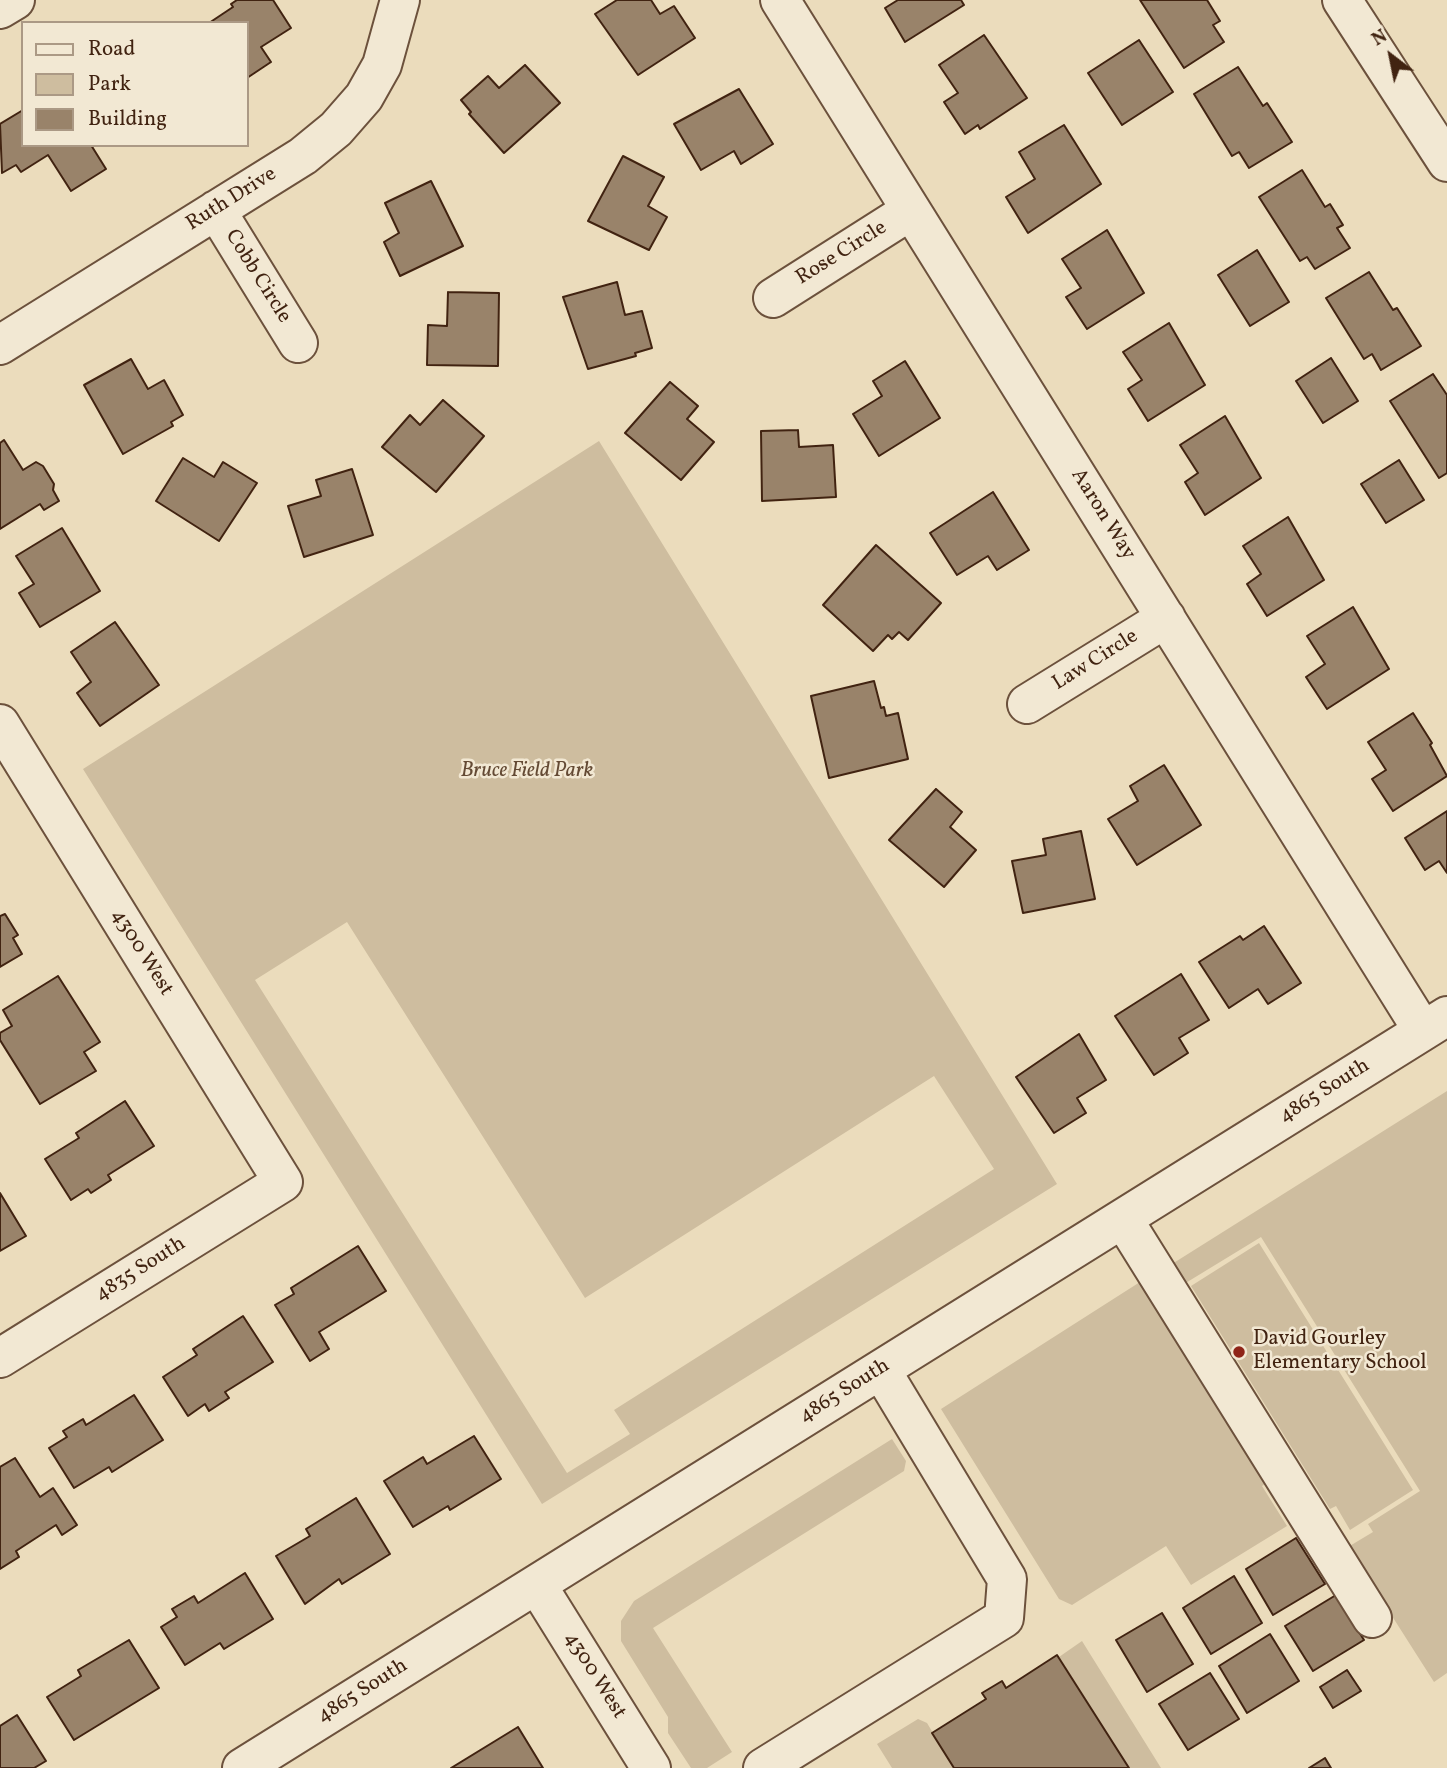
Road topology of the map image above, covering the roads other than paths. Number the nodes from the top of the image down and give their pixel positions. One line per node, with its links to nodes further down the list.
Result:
1 (15, 0): 5 (street)
2 (400, 0): 7 (street, Ruth Drive)
3 (780, 0): 8 (street, Aaron Way)
4 (1342, 0): 6 (street)
5 (0, 9)
6 (1447, 162)
7 (216, 210): 10 (street, Cobb Circle); 11 (street, Ruth Drive)
8 (910, 211): 9 (street, Rose Circle); 12 (street, Aaron Way)
9 (773, 298)
10 (298, 343)
11 (0, 345)
12 (1166, 618): 13 (street, Law Circle); 15 (street, Aaron Way)
13 (1027, 704)
14 (0, 724): 16 (street, 4300 West)
15 (1435, 1024): 17 (street, 4865 South)
16 (283, 1181): 18 (street, 4835 South)
17 (1122, 1219): 19 (street, 4865 South); 21 (street)
18 (0, 1357)
19 (881, 1370): 20 (street, 4865 South); 24 (street)
20 (537, 1585): 22 (street, 4865 South); 23 (street, 4300 West)
21 (1371, 1618)
22 (242, 1768)
23 (651, 1768)
24 (762, 1768)

